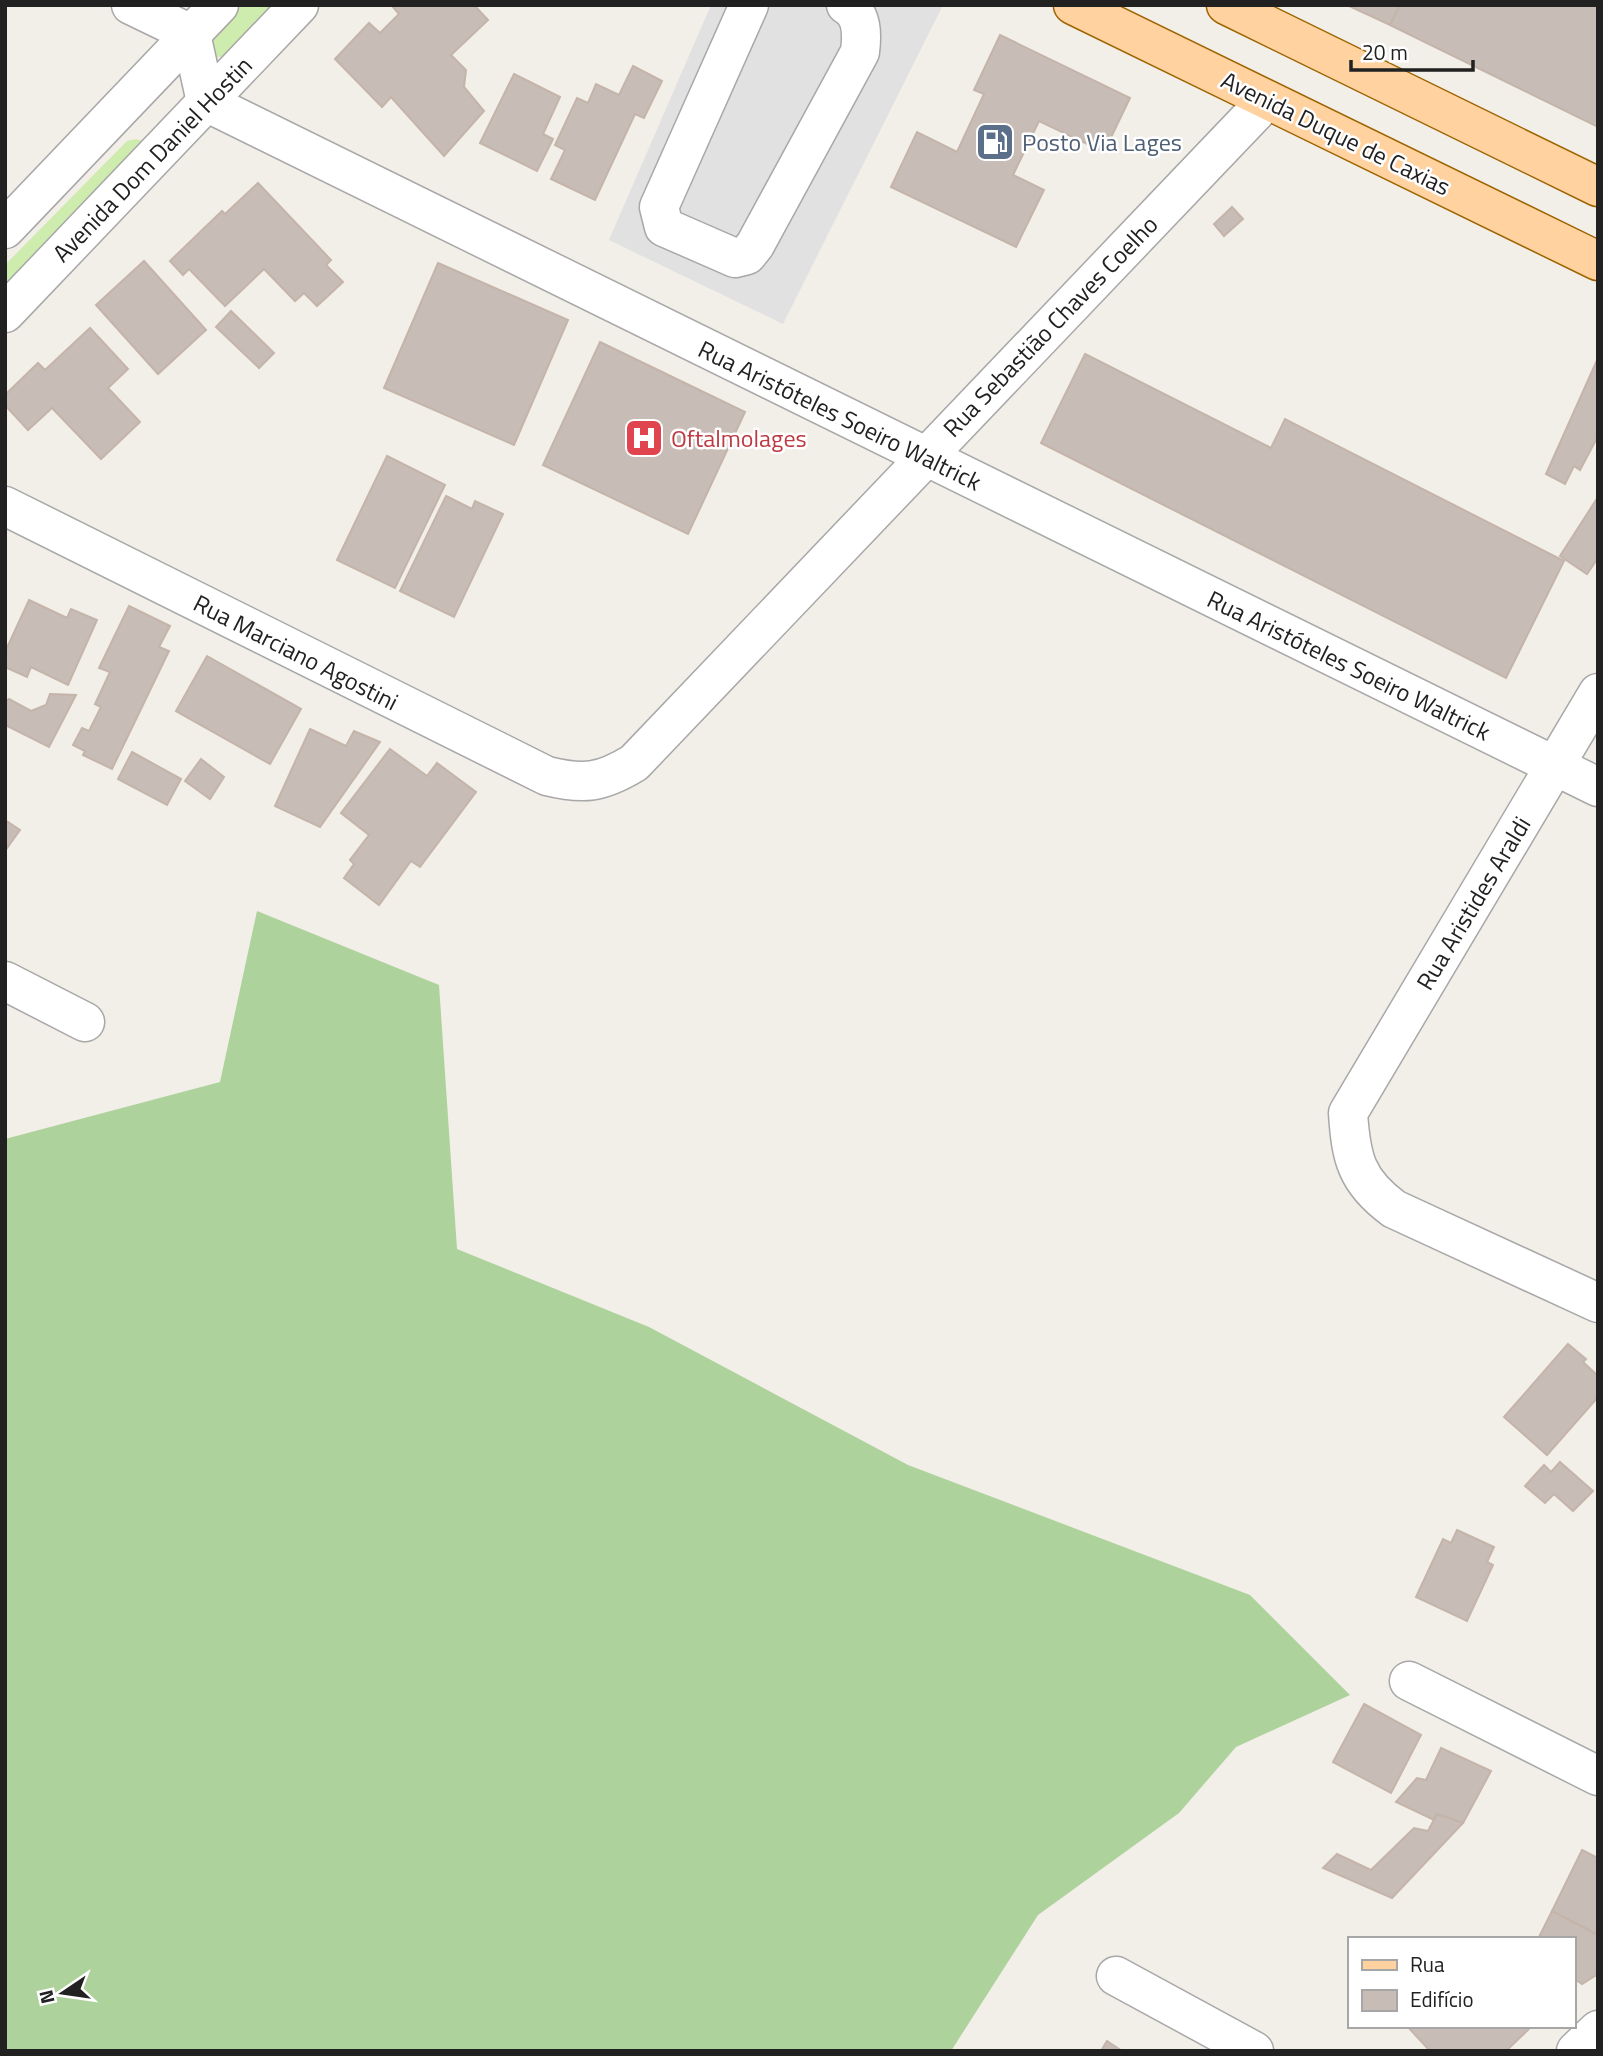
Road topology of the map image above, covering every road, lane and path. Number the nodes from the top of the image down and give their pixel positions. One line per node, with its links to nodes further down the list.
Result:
1 (131, 5): 8 (street)
2 (219, 5): 8 (street)
3 (299, 5): 10 (street, Avenida Dom Daniel Hostin)
4 (749, 5): 5 (street)
5 (846, 5)
6 (1073, 5): 9 (main road, Avenida Duque de Caxias)
7 (1226, 5): 11 (main road)
8 (191, 34): 10 (street); 12 (street)
9 (1267, 100): 13 (main road, Avenida Duque de Caxias); 15 (street, Rua Sebastião Chaves Coelho)
10 (206, 102): 14 (street, Avenida Dom Daniel Hostin); 15 (street, Rua Aristóteles Soeiro Waltrick)
11 (1598, 187)
12 (5, 229)
13 (1598, 261)
14 (5, 313)
15 (925, 457): 18 (street, Rua Aristóteles Soeiro Waltrick); 19 (street, Rua Sebastião Chaves Coelho)
16 (5, 506): 19 (street, Rua Marciano Agostini)
17 (1598, 693): 18 (street, Rua Aristides Araldi)
18 (1554, 766): 20 (street, Rua Aristóteles Soeiro Waltrick); 23 (street, Rua Aristides Araldi)
19 (592, 782)
20 (1598, 787)
21 (5, 981): 22 (street)
22 (85, 1022)
23 (1598, 1303)
24 (1409, 1681): 25 (street)
25 (1598, 1776)
26 (1116, 1976): 28 (street)
27 (1598, 2030): 29 (street)
28 (1254, 2051)
29 (1576, 2051)

